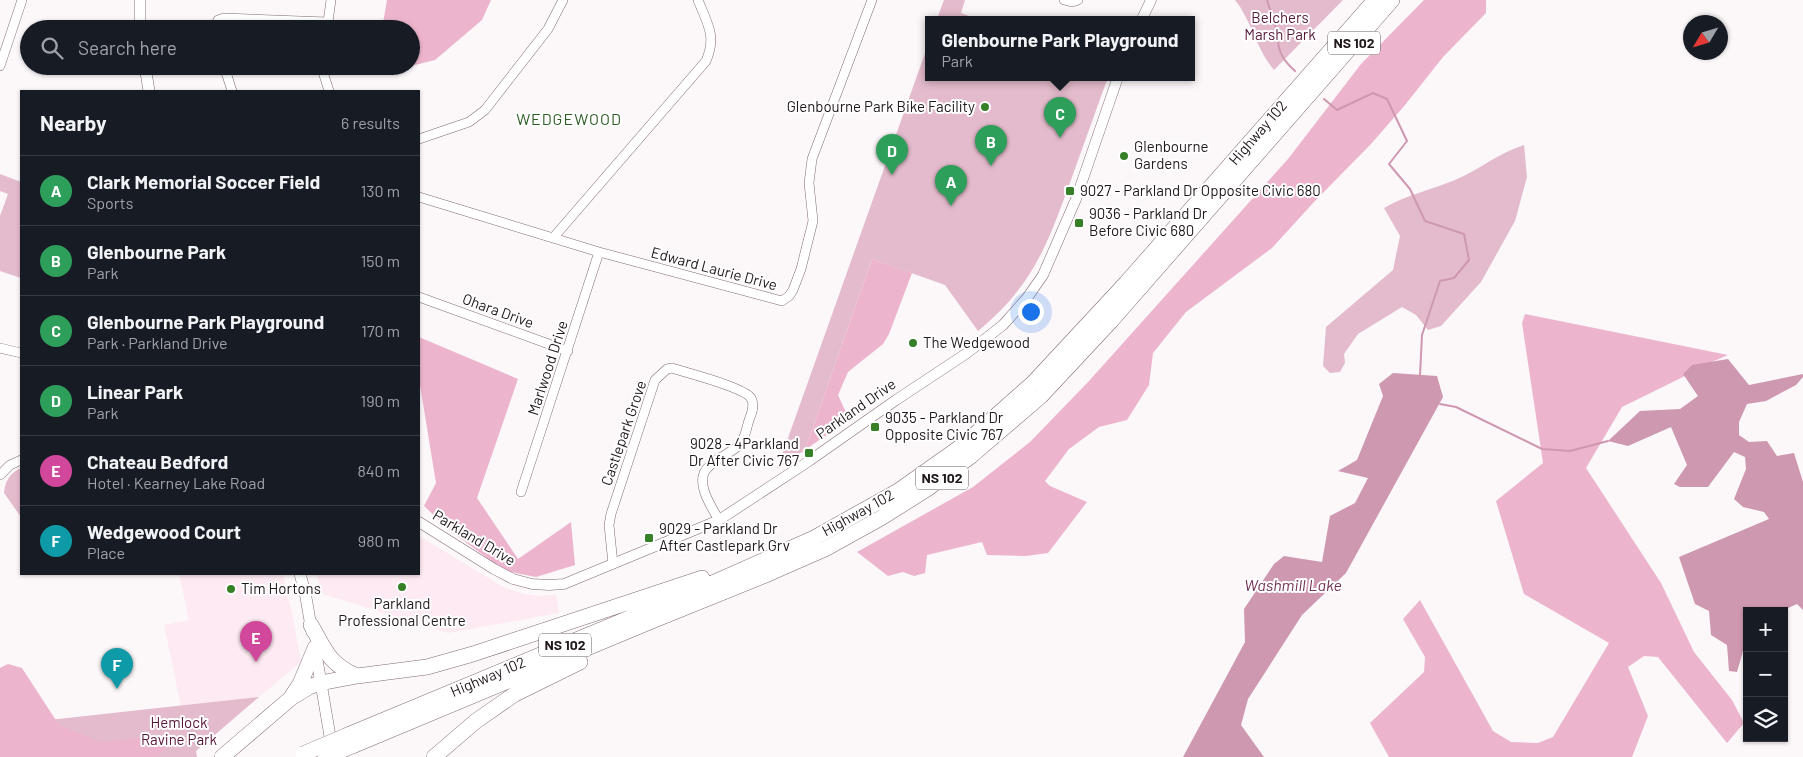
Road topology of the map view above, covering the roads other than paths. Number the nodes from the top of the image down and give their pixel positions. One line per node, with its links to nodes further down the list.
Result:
1 (22, 0): 17 (street)
2 (140, 0): 13 (main road)
3 (331, 0): 16 (street)
4 (563, 0): 25 (street)
5 (698, 0): 27 (street)
6 (872, 0): 28 (street, Edward Laurie Drive)
7 (1064, 0): 8 (street)
8 (1078, 0)
9 (1151, 0): 12 (street)
10 (1375, 0): 38 (highway, Highway 102 / NS 102)
11 (1392, 0): 41 (highway, Highway 102 / NS 102)
12 (1143, 16)
13 (140, 20)
14 (218, 20): 15 (street)
15 (253, 20)
16 (328, 20)
17 (0, 66)
18 (146, 75): 22 (main road)
19 (227, 75): 23 (street)
20 (324, 75): 24 (street)
21 (1117, 81): 36 (street, Parkland Drive)
22 (149, 90)
23 (232, 90)
24 (329, 90)
25 (420, 139)
26 (420, 197): 27 (street, Edward Laurie Drive)
27 (553, 238): 28 (street, Edward Laurie Drive)
28 (599, 252): 31 (street, Marlwood Drive)
29 (420, 297): 31 (street, Ohara Drive)
30 (0, 348): 32 (street)
31 (568, 351): 35 (street, Marlwood Drive)
32 (20, 353)
33 (20, 460): 34 (street)
34 (0, 475)
35 (521, 492)
36 (719, 520): 39 (street, Parkland Drive); 39 (street, Castlepark Grove)
37 (420, 523): 39 (street, Parkland Drive)
38 (780, 552): 44 (highway); 47 (highway, Highway 102 / NS 102)
39 (613, 564)
40 (300, 575): 42 (main road)
41 (739, 586): 47 (highway, Highway 102 / NS 102); 52 (highway)
42 (311, 625): 43 (main road); 44 (highway)
43 (315, 648): 45 (main road); 46 (highway)
44 (357, 676): 45 (highway)
45 (320, 683): 46 (highway); 51 (main road)
46 (291, 698): 49 (highway)
47 (350, 741): 48 (highway, Highway 102 / NS 102, bridge); 50 (highway, Highway 102 / NS 102, bridge)
48 (300, 756)
49 (222, 757)
50 (326, 757)
51 (333, 757)
52 (434, 757)

